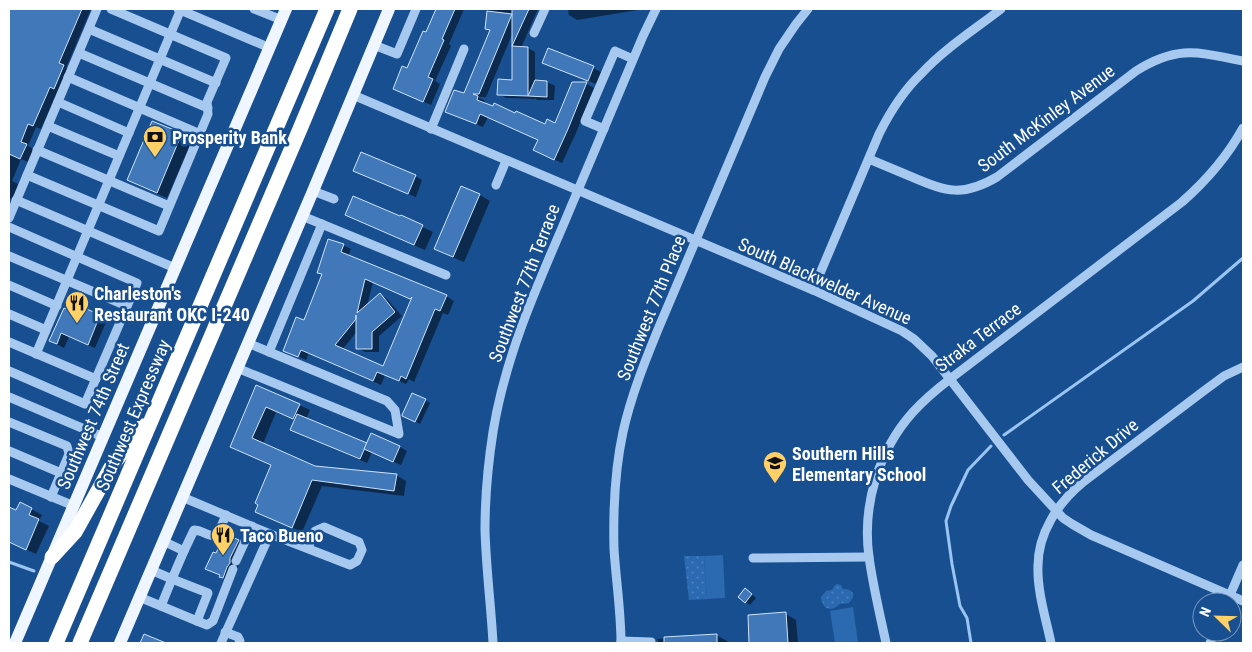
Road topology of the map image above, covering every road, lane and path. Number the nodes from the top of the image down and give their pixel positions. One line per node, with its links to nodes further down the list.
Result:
1 (97, 9): 14 (street)
2 (111, 9): 16 (street)
3 (181, 9): 16 (street); 18 (street)
4 (254, 9): 13 (street)
5 (327, 9): 77 (highway, Southwest Expressway)
6 (350, 9): 108 (highway)
7 (389, 9): 17 (main road)
8 (416, 9): 17 (street)
9 (545, 9): 15 (street)
10 (656, 9): 22 (street, Southwest 77th Terrace)
11 (808, 9): 55 (street, Southwest 77th Place)
12 (1001, 9): 39 (street)
13 (284, 14): 18 (main road, Southwest 74th Street)
14 (89, 29): 20 (street); 21 (street)
15 (534, 33)
16 (171, 34): 21 (street); 25 (street)
17 (374, 44): 27 (main road)
18 (270, 48): 58 (main road, Southwest 74th Street)
19 (464, 49): 33 (street)
20 (79, 53): 24 (street); 26 (street)
21 (160, 59): 25 (street); 26 (street)
22 (633, 59): 34 (street, Southwest 77th Terrace); 34 (street)
23 (1243, 61): 39 (street, South McKinley Avenue)
24 (68, 78): 28 (street); 29 (street)
25 (216, 83): 30 (street)
26 (150, 84): 29 (street); 30 (street)
27 (353, 95): 33 (street, South Blackwelder Avenue); 44 (main road)
28 (58, 102): 31 (street); 35 (street)
29 (140, 108): 35 (street); 36 (street)
30 (208, 108): 36 (street)
31 (48, 126): 37 (street); 38 (street)
32 (1243, 128): 75 (street, Straka Terrace)
33 (432, 129): 40 (street, South Blackwelder Avenue)
34 (604, 129): 45 (street, Southwest 77th Terrace)
35 (129, 133): 38 (street)
36 (200, 134): 49 (street)
37 (38, 150): 41 (street); 42 (street)
38 (119, 156): 42 (street)
39 (869, 159): 62 (street)
40 (506, 161): 43 (street); 45 (street, South Blackwelder Avenue)
41 (27, 175): 47 (street); 48 (street)
42 (109, 180): 48 (street); 49 (street)
43 (496, 185)
44 (313, 191): 46 (street); 50 (main road)
45 (577, 191): 55 (street, South Blackwelder Avenue); 112 (street, Southwest 77th Terrace)
46 (334, 199)
47 (16, 200): 51 (street); 54 (street)
48 (99, 205): 49 (street); 54 (street)
49 (170, 206)
50 (302, 216): 52 (street); 68 (main road)
51 (9, 218)
52 (322, 224): 59 (street); 69 (street)
53 (9, 227): 57 (street)
54 (88, 231): 57 (street); 58 (street)
55 (695, 241): 62 (street, South Blackwelder Avenue); 106 (street, Southwest 77th Place)
56 (9, 256): 60 (street)
57 (77, 257): 60 (street); 64 (street)
58 (175, 268): 79 (main road, Southwest 74th Street)
59 (446, 275)
60 (67, 281): 63 (street); 64 (street)
61 (9, 285): 63 (street)
62 (813, 290): 75 (street, South Blackwelder Avenue)
63 (56, 306): 66 (street)
64 (127, 306): 74 (street)
65 (9, 314): 66 (street)
66 (46, 330): 70 (street)
67 (9, 342): 70 (street)
68 (248, 343): 69 (street); 72 (main road)
69 (269, 352): 72 (street)
70 (36, 354): 74 (street)
71 (1243, 366): 86 (street, Frederick Drive)
72 (237, 368): 84 (main road)
73 (9, 371): 74 (street)
74 (96, 379)
75 (950, 379): 86 (street, South Blackwelder Avenue); 94 (street, Straka Terrace)
76 (9, 397): 79 (street)
77 (155, 411): 93 (highway); 107 (highway, Southwest Expressway)
78 (9, 422): 81 (street)
79 (103, 437): 85 (main road, Southwest 74th Street)
80 (9, 451): 81 (street)
81 (61, 473): 83 (street)
82 (9, 479): 83 (street)
83 (51, 497): 85 (street)
84 (182, 497): 87 (street); 90 (main road)
85 (74, 506): 93 (main road, Southwest 74th Street)
86 (1056, 511): 99 (street, South Blackwelder Avenue); 115 (street, Frederick Drive)
87 (226, 515): 88 (street); 92 (street)
88 (252, 526): 89 (street); 103 (street)
89 (270, 534): 91 (street); 104 (street)
90 (163, 541): 92 (street); 97 (main road)
91 (308, 548): 91 (street)
92 (184, 551): 98 (street)
93 (52, 557): 105 (main road, Southwest 74th Street)
94 (869, 557): 95 (street); 114 (street, Straka Terrace)
95 (753, 558)
96 (1243, 565): 100 (street)
97 (151, 570): 98 (street); 101 (main road)
98 (172, 579): 102 (street); 103 (street)
99 (1214, 592)
100 (1232, 592)
101 (140, 597): 102 (street); 109 (main road)
102 (161, 606): 103 (street)
103 (197, 621)
104 (225, 632): 110 (street); 111 (street)
105 (14, 638)
106 (621, 642): 113 (street)
107 (56, 643)
108 (80, 643)
109 (120, 643)
110 (221, 643)
111 (239, 643)
112 (493, 643)
113 (651, 643)
114 (886, 643)
115 (1051, 643)

